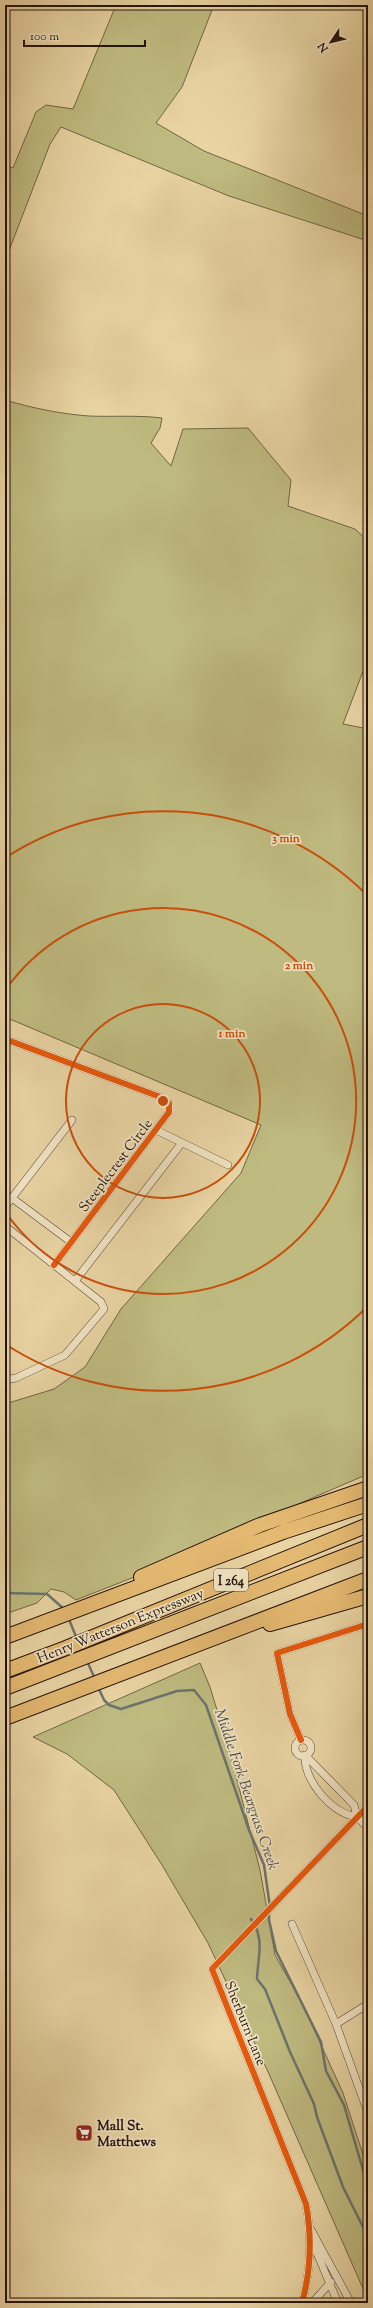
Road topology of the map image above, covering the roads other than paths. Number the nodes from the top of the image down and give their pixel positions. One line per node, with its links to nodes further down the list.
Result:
1 (5, 1039): 3 (street, Steeplecrest Circle)
2 (72, 1120): 6 (street)
3 (156, 1130): 4 (street); 9 (street, Steeplecrest Circle)
4 (181, 1144): 5 (street); 11 (street)
5 (228, 1166)
6 (12, 1198): 7 (street); 9 (street)
7 (5, 1207)
8 (5, 1226): 10 (street)
9 (71, 1242): 10 (street, Steeplecrest Circle)
10 (54, 1265): 11 (street)
11 (75, 1281): 12 (street)
12 (5, 1380)
13 (368, 1479): 15 (highway)
14 (368, 1488): 15 (highway)
15 (335, 1500): 21 (highway)
16 (368, 1504): 21 (highway)
17 (368, 1525): 25 (highway, Henry Watterson Expressway / I 264)
18 (368, 1547): 26 (highway, Henry Watterson Expressway / I 264)
19 (368, 1579): 24 (highway)
20 (368, 1596): 24 (highway)
21 (81, 1607): 23 (highway)
22 (368, 1624): 28 (street)
23 (5, 1637)
24 (204, 1641): 27 (highway)
25 (5, 1671)
26 (5, 1688)
27 (5, 1718)
28 (301, 1740): 29 (street); 29 (street)
29 (305, 1755): 31 (street); 31 (street)
30 (368, 1806): 31 (street, Sherburn Lane)
31 (357, 1817): 32 (street); 37 (street, Sherburn Lane)
32 (368, 1828)
33 (292, 1924): 35 (street)
34 (368, 2004): 35 (street)
35 (336, 2024): 36 (street)
36 (368, 2114)
37 (310, 2231): 38 (street, Sherburn Lane); 39 (street, Sherburn Lane); 40 (street, Sherburn Lane)
38 (336, 2276): 39 (street); 43 (street, Sherburn Lane)
39 (329, 2285): 41 (street); 42 (street, Sherburn Lane)
40 (302, 2303)
41 (312, 2303)
42 (338, 2303)
43 (351, 2303)

